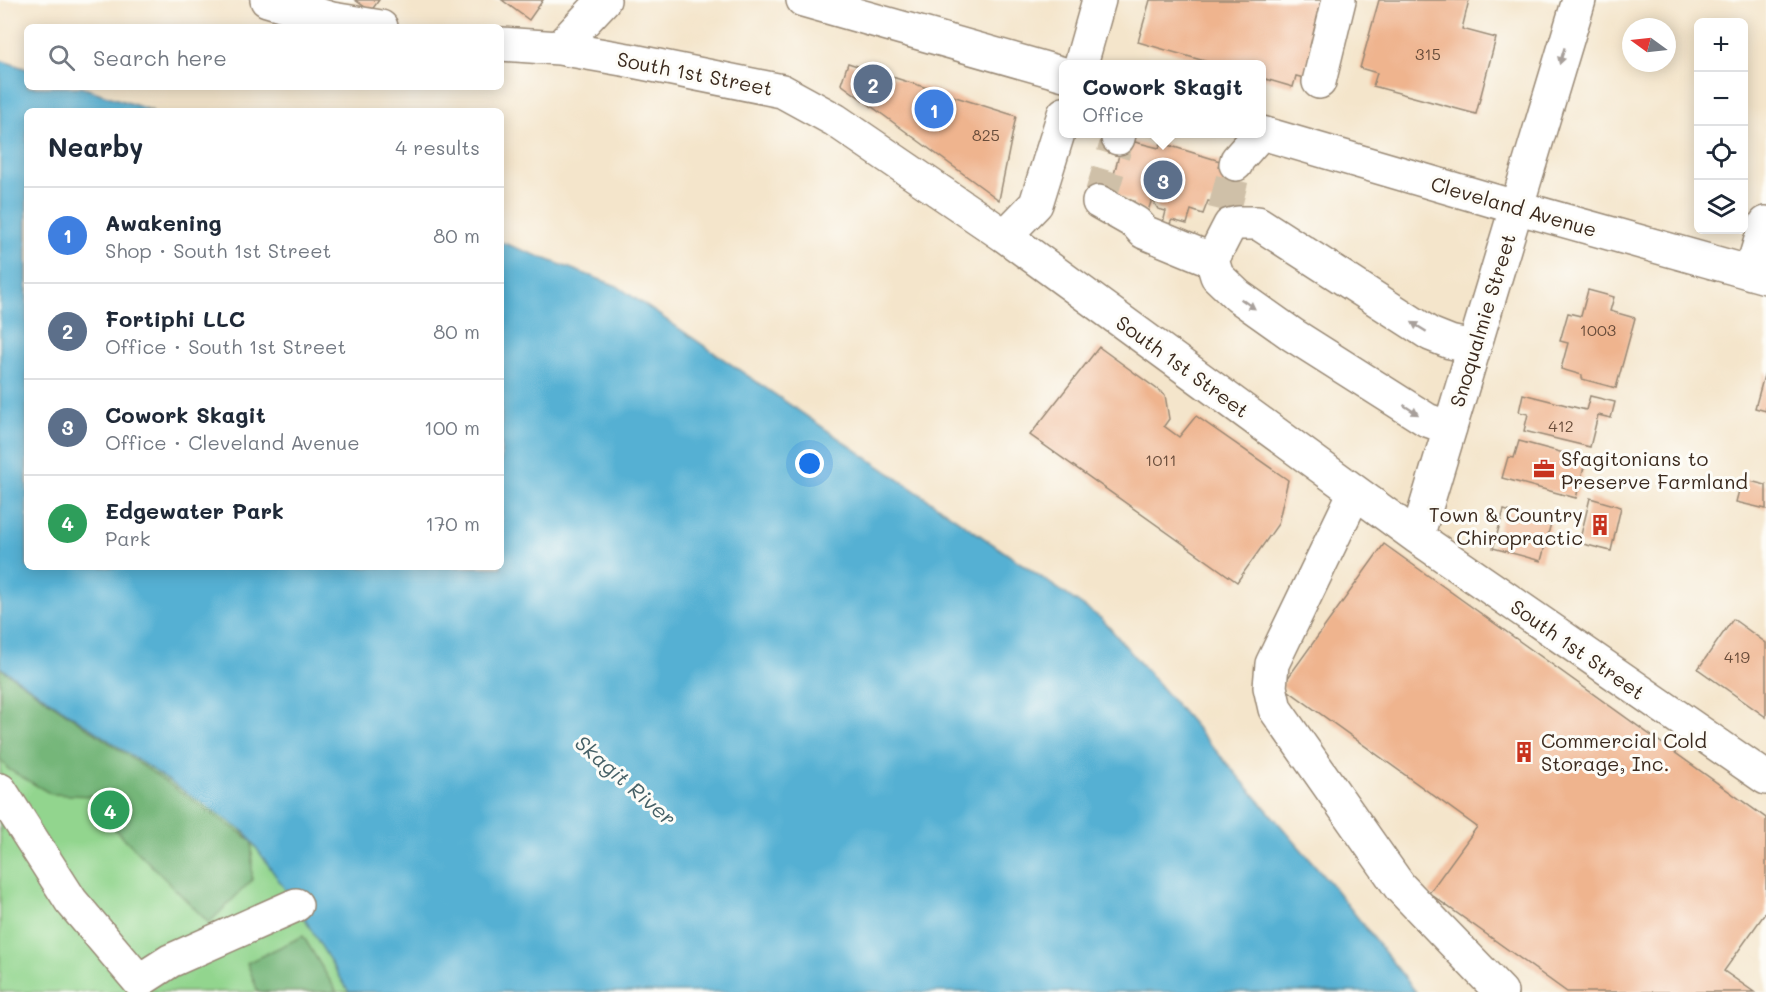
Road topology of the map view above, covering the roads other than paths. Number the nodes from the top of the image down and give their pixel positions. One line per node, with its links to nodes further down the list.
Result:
1 (267, 0): 8 (street)
2 (604, 0): 10 (street)
3 (803, 0): 7 (street)
4 (1099, 0): 11 (street)
5 (1339, 0): 13 (street)
6 (1579, 0): 19 (street, Snoqualmie Street, one-way to 19)
7 (853, 7): 12 (street)
8 (363, 24)
9 (504, 44): 10 (street, South 1st Street)
10 (559, 48): 21 (street, South 1st Street)
11 (1081, 60)
12 (1059, 72)
13 (1319, 82)
14 (1059, 130): 21 (street)
15 (1266, 134): 19 (street, Cleveland Avenue)
16 (1257, 138): 17 (street)
17 (1236, 164)
18 (1098, 202): 22 (street)
19 (1516, 206): 23 (street, Cleveland Avenue); 24 (street, Snoqualmie Street)
20 (1766, 223): 23 (street)
21 (1005, 236): 26 (street, South 1st Street)
22 (1212, 260): 24 (street, one-way to 22); 25 (street, one-way to 25)
23 (1759, 275)
24 (1473, 348): 25 (street, Snoqualmie Street)
25 (1450, 428): 27 (street, Snoqualmie Street)
26 (1355, 492): 27 (street, South 1st Street); 31 (street)
27 (1417, 537): 28 (street, South 1st Street)
28 (1766, 778)
29 (0, 790): 30 (street)
30 (296, 905)
31 (1501, 992)

